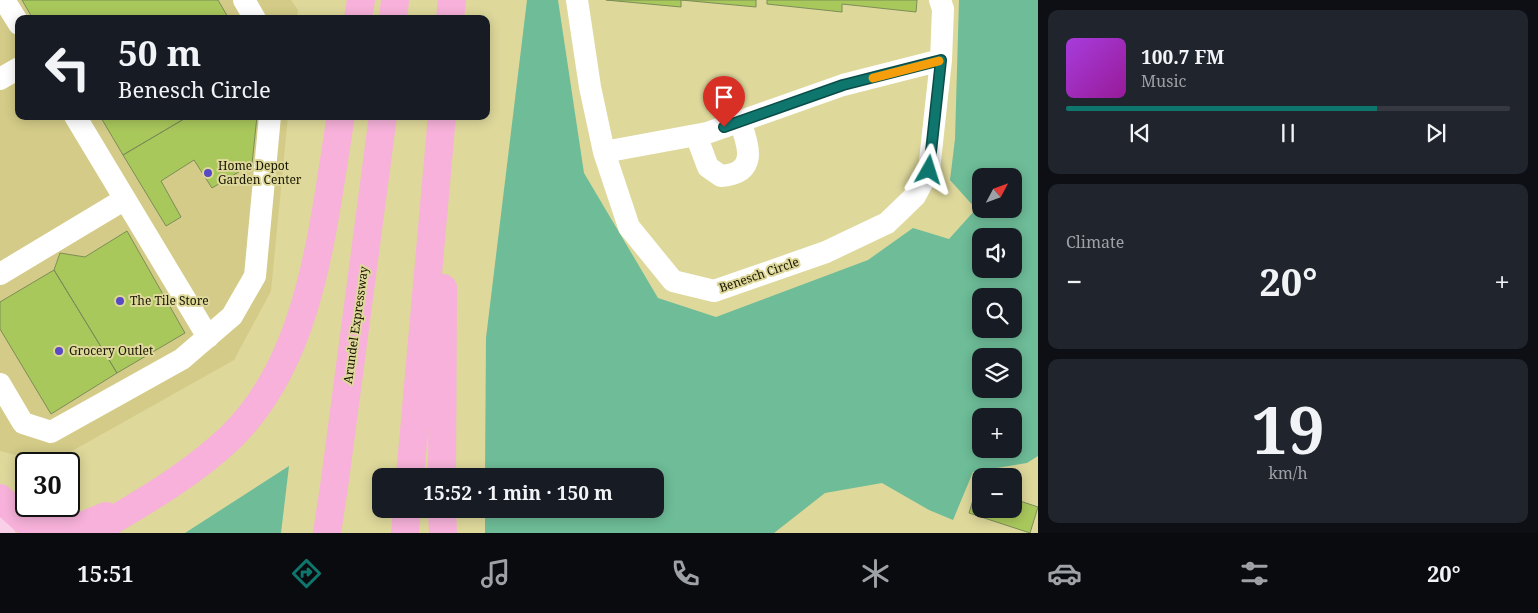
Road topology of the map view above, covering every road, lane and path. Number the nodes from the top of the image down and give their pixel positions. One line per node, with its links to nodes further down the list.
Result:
1 (4, 0): 12 (street)
2 (244, 0): 8 (street)
3 (361, 0): 9 (highway)
4 (396, 0): 10 (highway)
5 (452, 0): 11 (highway)
6 (577, 0): 24 (street, Benesch Circle)
7 (940, 0): 13 (street, Benesch Circle)
8 (253, 15)
9 (359, 15)
10 (394, 15)
11 (450, 15)
12 (15, 18)
13 (941, 60): 22 (street); 24 (street, Benesch Circle)
14 (15, 71): 15 (street)
15 (0, 80)
16 (77, 120): 25 (street)
17 (270, 120): 27 (street)
18 (340, 120): 32 (highway)
19 (382, 120): 36 (highway, Arundel Expressway)
20 (443, 120): 29 (highway)
21 (443, 120): 30 (highway)
22 (740, 122): 23 (street); 23 (street)
23 (696, 135): 24 (street)
24 (604, 152)
25 (124, 199): 26 (street); 27 (street)
26 (0, 274)
27 (208, 337): 28 (street)
28 (0, 384)
29 (411, 468)
30 (442, 468)
31 (0, 498): 32 (highway)
32 (147, 500): 35 (highway)
33 (406, 518): 37 (highway)
34 (442, 518): 38 (highway)
35 (91, 533)
36 (327, 533)
37 (405, 533)
38 (443, 533)

